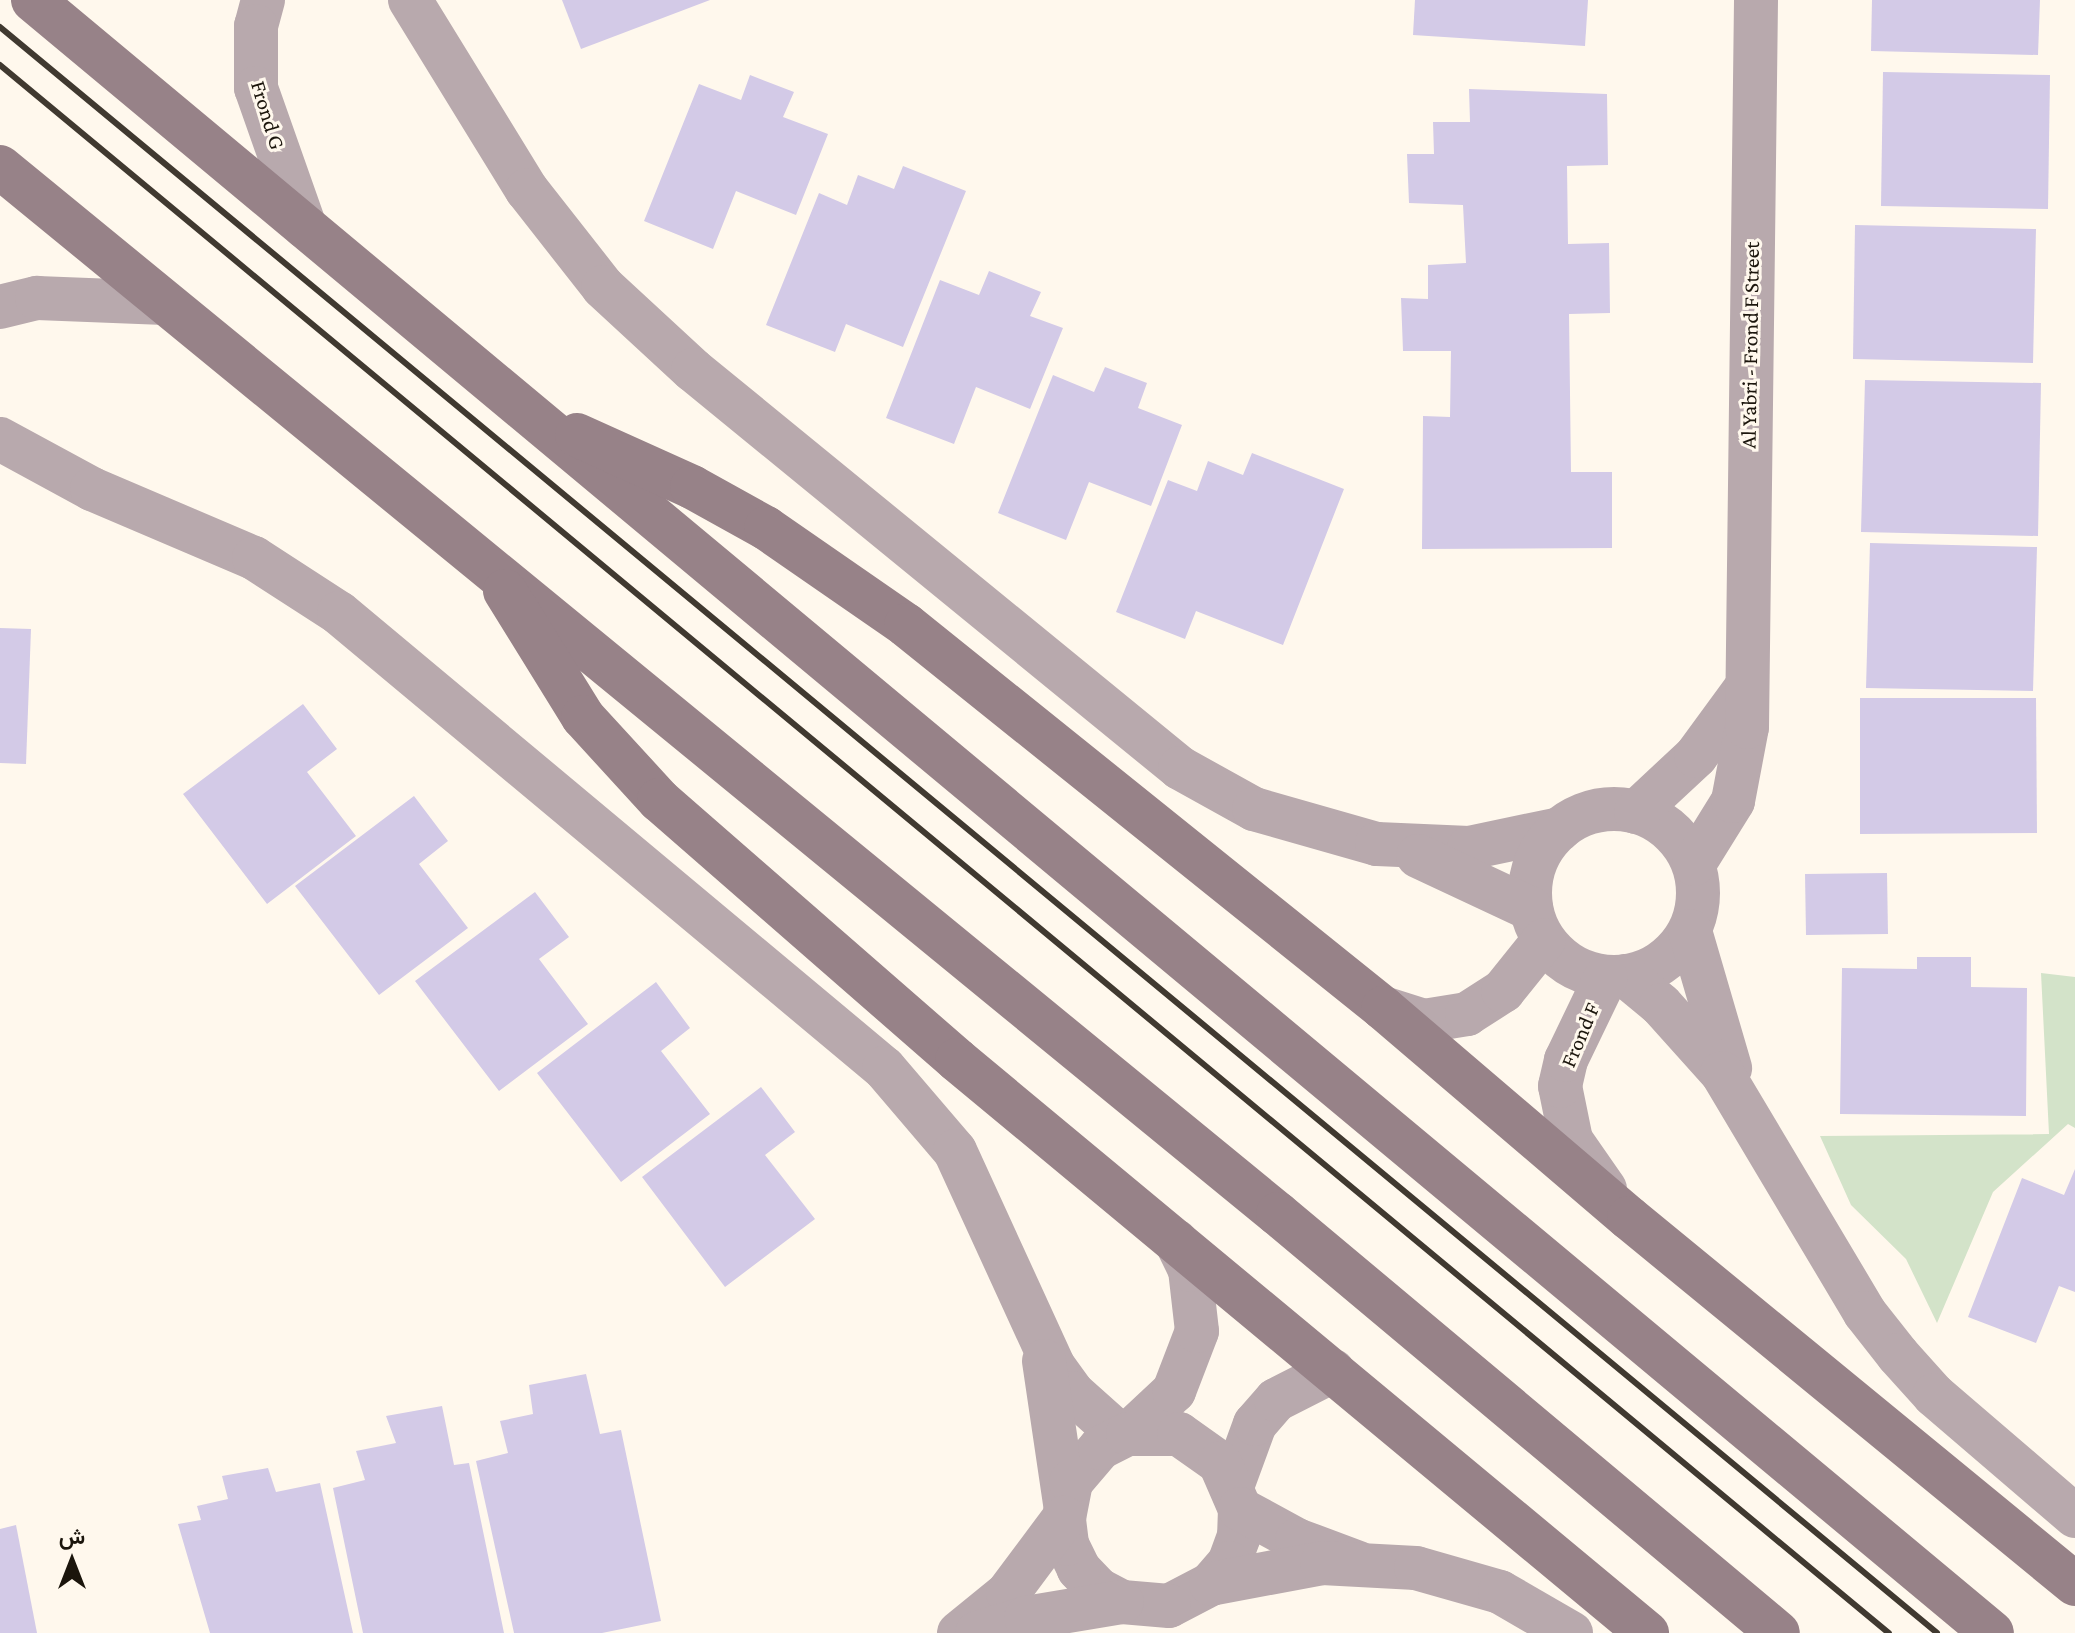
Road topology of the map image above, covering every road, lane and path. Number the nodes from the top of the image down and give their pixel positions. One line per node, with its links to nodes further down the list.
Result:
1 (33, 0): 6 (main road)
2 (263, 0): 6 (street, Frond G)
3 (1756, 0): 14 (street, Al Yabri - Frond F Street)
4 (416, 5): 17 (street)
5 (0, 167): 7 (main road)
6 (305, 227): 9 (main road)
7 (165, 303): 8 (street); 13 (main road)
8 (0, 307)
9 (536, 419): 22 (main road); 41 (main road)
10 (0, 439): 12 (street)
11 (0, 478): 12 (street)
12 (92, 489): 26 (street)
13 (494, 571): 25 (main road); 40 (main road)
14 (1745, 689): 15 (street); 18 (street, Al Yabri - Frond F Street)
15 (1636, 812): 16 (street); 18 (street)
16 (1560, 829): 17 (street); 19 (street)
17 (1377, 844): 19 (street)
18 (1694, 864): 20 (street)
19 (1538, 925): 21 (street); 22 (street)
20 (1690, 931): 21 (street); 23 (street)
21 (1616, 976): 23 (street); 24 (street, Frond F)
22 (1383, 1008): 24 (main road)
23 (1747, 1112): 31 (street)
24 (1629, 1218): 34 (main road)
25 (1176, 1241): 27 (main road); 28 (street)
26 (1038, 1339): 28 (street); 30 (street)
27 (1333, 1371): 29 (street); 39 (main road)
28 (1125, 1435): 29 (street); 30 (street)
29 (1237, 1497): 32 (street); 33 (street)
30 (1064, 1511): 35 (street); 36 (street)
31 (2075, 1516)
32 (1359, 1563): 33 (street); 38 (street)
33 (1211, 1584): 35 (street)
34 (2075, 1584)
35 (1122, 1602): 37 (street)
36 (959, 1633)
37 (977, 1633)
38 (1571, 1633)
39 (1647, 1633)
40 (1778, 1633)
41 (1992, 1633)

